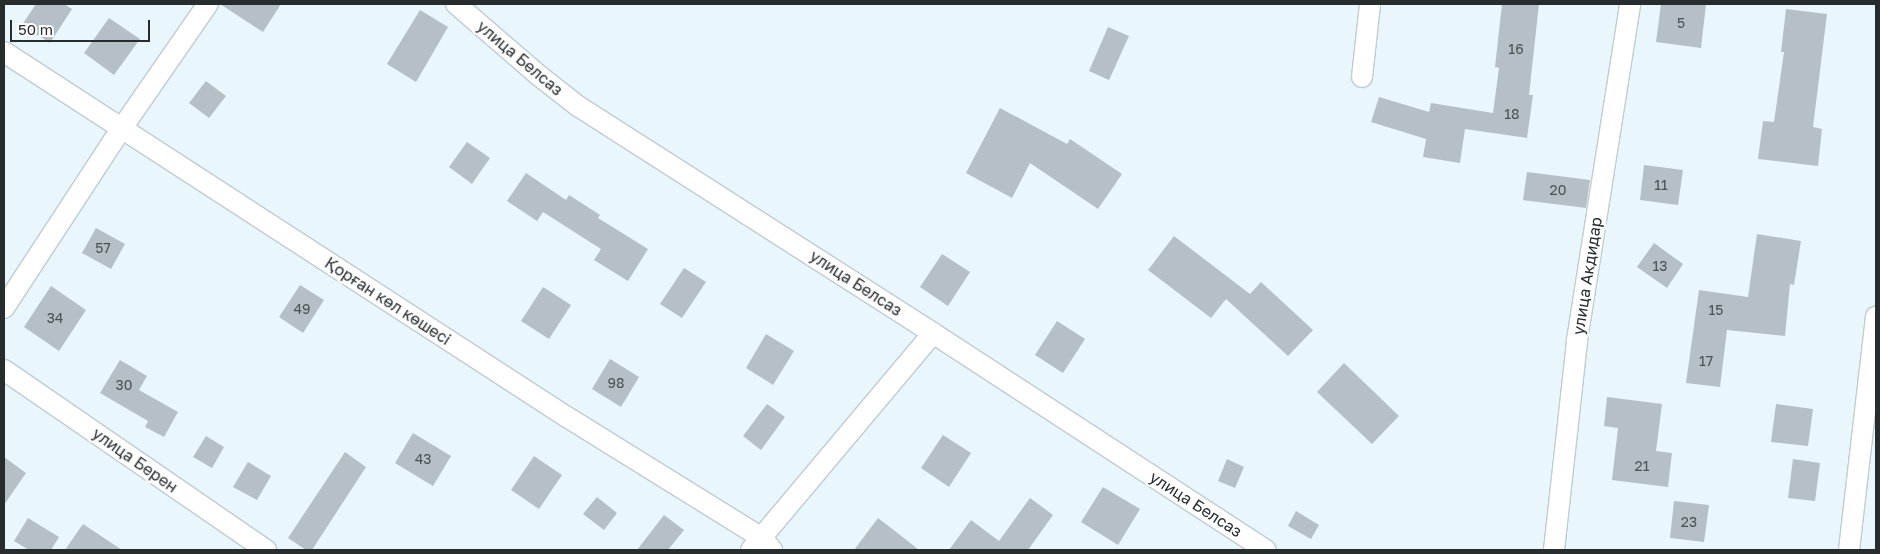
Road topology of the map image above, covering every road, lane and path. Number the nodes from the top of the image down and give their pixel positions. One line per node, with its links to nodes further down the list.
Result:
1 (208, 4): 7 (street)
2 (456, 4): 10 (street, улица Белсаз)
3 (1370, 4): 6 (street)
4 (1630, 4): 16 (street, улица Акдидар)
5 (4, 52): 7 (street, Қорған көл көшесі)
6 (1362, 77)
7 (122, 128): 8 (street); 12 (street, Қорған көл көшесі)
8 (4, 308)
9 (1876, 317): 17 (street)
10 (933, 332): 12 (street); 15 (street, улица Белсаз)
11 (4, 370): 13 (street, улица Берен)
12 (762, 546): 14 (street, Қорған көл көшесі)
13 (266, 550)
14 (780, 550)
15 (1266, 550)
16 (1554, 550)
17 (1849, 550)

